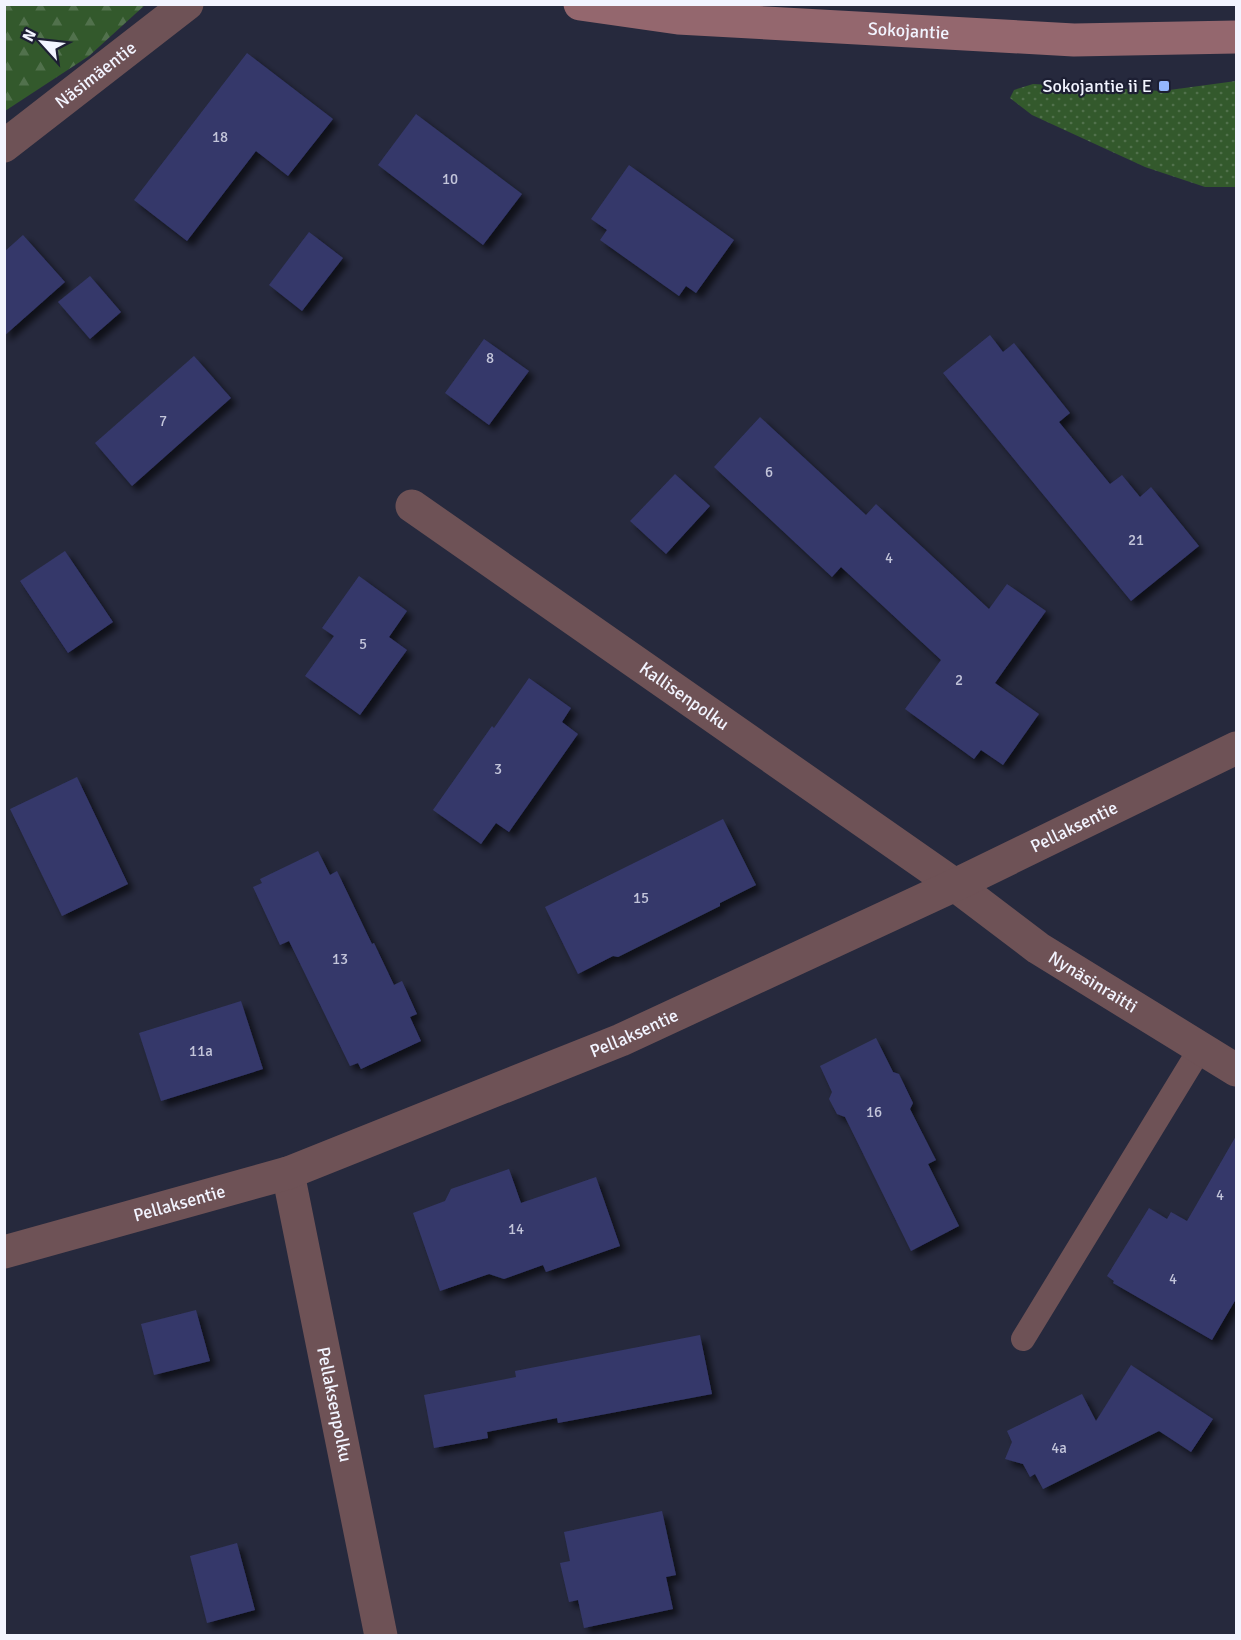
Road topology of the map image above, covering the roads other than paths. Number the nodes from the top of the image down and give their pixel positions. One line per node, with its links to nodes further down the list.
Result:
1 (187, 4): 4 (street, Näsimäentie)
2 (580, 4): 3 (street, Sokojantie)
3 (1236, 37)
4 (4, 146)
5 (412, 506): 7 (street, Kallisenpolku)
6 (1236, 748): 7 (street, Pellaksentie)
7 (956, 885): 8 (street, Nynäsinraitti); 10 (street, Pellaksentie)
8 (1200, 1049): 9 (street, Nynäsinraitti); 12 (lane)
9 (1236, 1070)
10 (288, 1173): 11 (street, Pellaksentie); 13 (street, Pellaksenpolku)
11 (4, 1252)
12 (1023, 1339)
13 (381, 1635)

